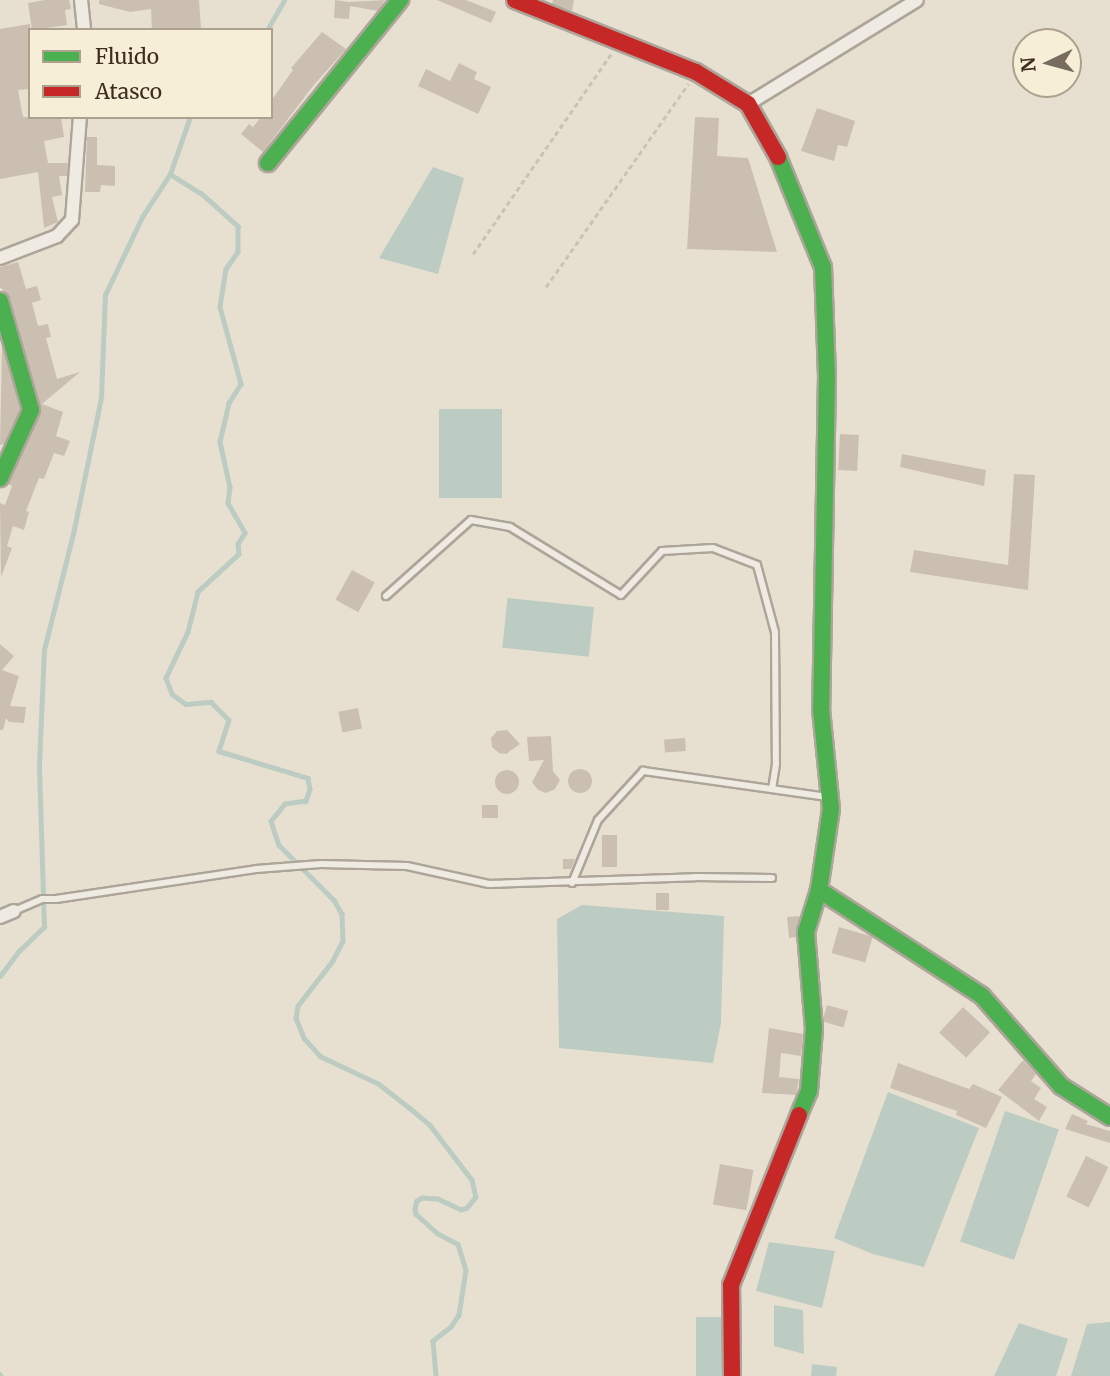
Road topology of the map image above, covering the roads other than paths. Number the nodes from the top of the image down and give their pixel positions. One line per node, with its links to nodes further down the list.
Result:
1 (81, 0): 5 (street)
2 (400, 0): 8 (street)
3 (515, 0): 6 (street)
4 (917, 0): 6 (street)
5 (84, 28)
6 (748, 104): 14 (street)
7 (80, 119): 9 (street)
8 (268, 163)
9 (0, 258)
10 (0, 301): 11 (street)
11 (0, 478)
12 (386, 596): 13 (lane)
13 (772, 789): 14 (lane); 16 (lane)
14 (830, 797): 17 (street)
15 (772, 878): 16 (lane)
16 (572, 883): 18 (lane)
17 (819, 890): 20 (street); 21 (street)
18 (14, 911): 19 (street)
19 (0, 917)
20 (1110, 1117)
21 (732, 1376)

